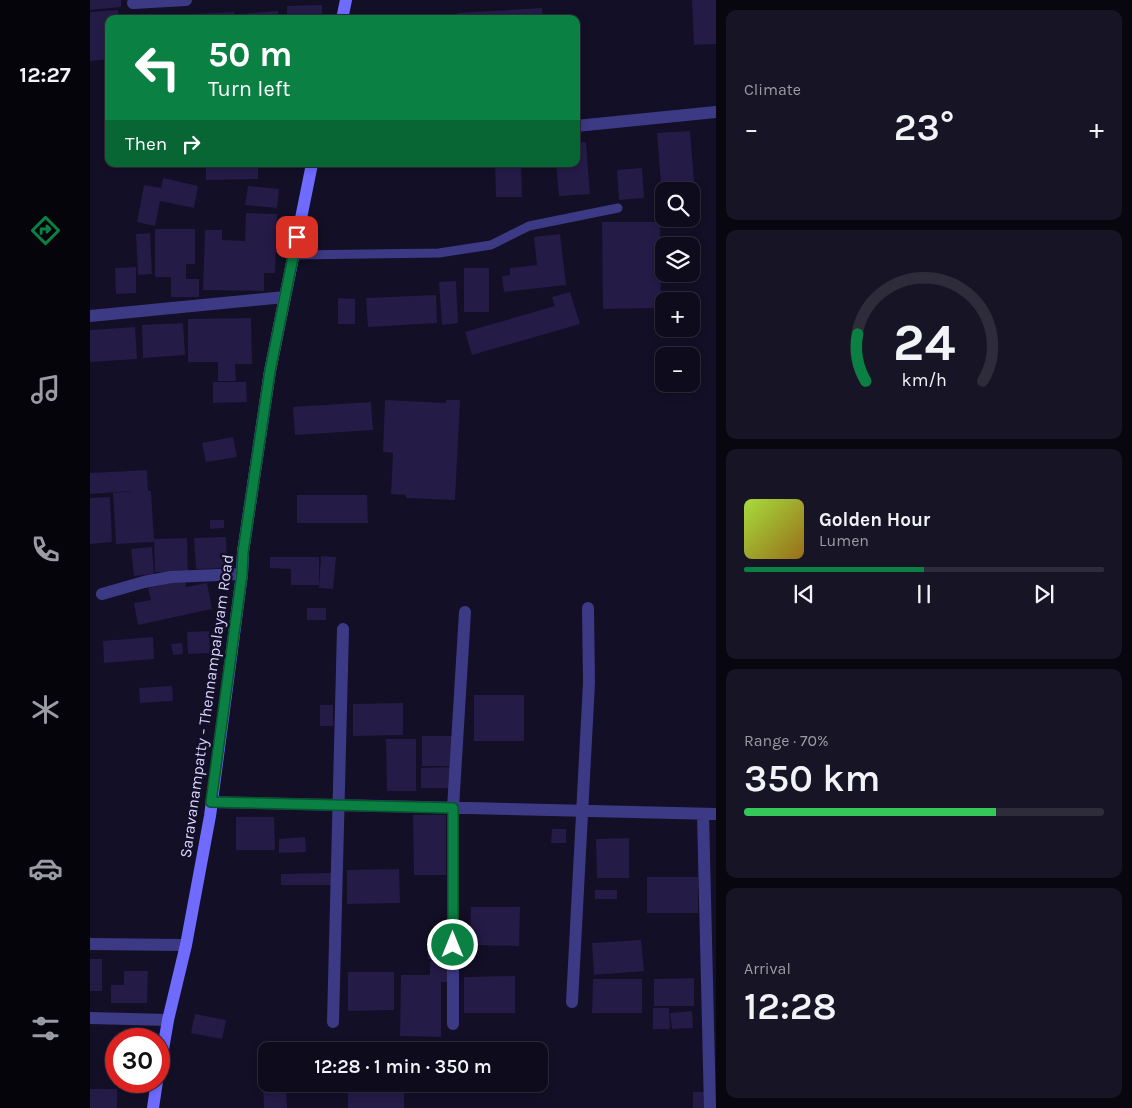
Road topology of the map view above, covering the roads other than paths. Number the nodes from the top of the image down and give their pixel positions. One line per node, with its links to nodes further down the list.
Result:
1 (186, 0): 3 (street)
2 (346, 0): 4 (main road)
3 (133, 3)
4 (343, 15)
5 (716, 112): 6 (street)
6 (580, 126)
7 (311, 167): 9 (main road, Saravanampatty - Thennampalayam Road)
8 (618, 208): 9 (lane)
9 (294, 255): 10 (main road, Saravanampatty - Thennampalayam Road)
10 (285, 297): 11 (street); 12 (main road, Saravanampatty - Thennampalayam Road)
11 (90, 316)
12 (242, 574): 13 (street); 17 (main road, Saravanampatty - Thennampalayam Road)
13 (102, 594)
14 (588, 608): 20 (street)
15 (464, 612): 19 (street)
16 (343, 629): 18 (street)
17 (211, 802): 18 (street); 23 (main road, Saravanampatty - Thennampalayam Road)
18 (338, 806): 19 (street); 27 (street)
19 (453, 808): 20 (street); 28 (street)
20 (582, 811): 21 (street); 24 (street)
21 (710, 814): 30 (street)
22 (90, 944): 23 (street)
23 (186, 945): 26 (main road, Saravanampatty - Thennampalayam Road)
24 (572, 1002)
25 (90, 1018): 26 (street)
26 (168, 1020): 29 (main road, Saravanampatty - Thennampalayam Road)
27 (332, 1022)
28 (454, 1024)
29 (167, 1028)
30 (712, 1048): 33 (street)
31 (156, 1093): 32 (main road)
32 (153, 1108)
33 (710, 1108)

